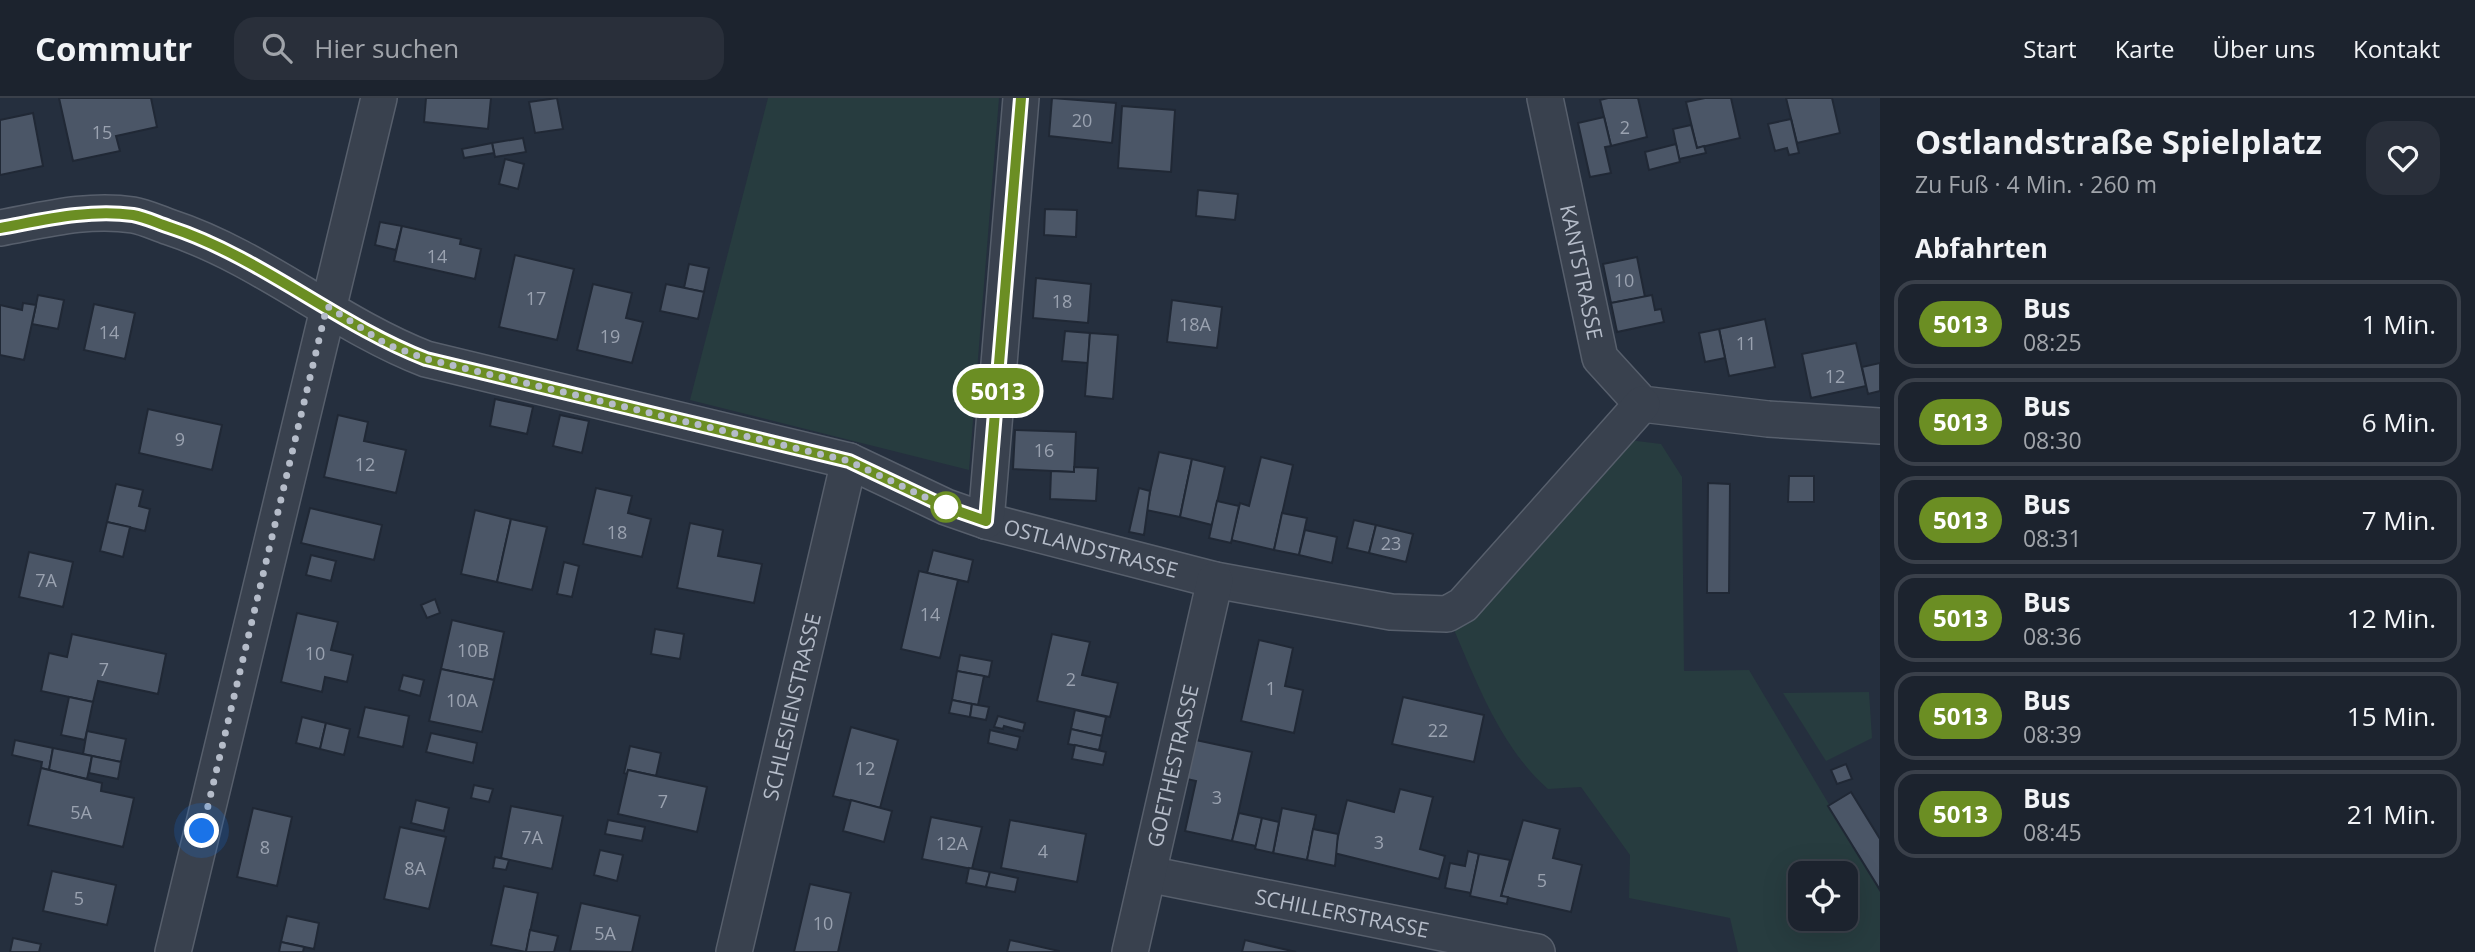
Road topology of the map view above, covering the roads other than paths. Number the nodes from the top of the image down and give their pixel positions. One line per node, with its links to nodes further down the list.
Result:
1 (379, 98): 5 (street)
2 (1021, 98): 9 (street)
3 (1545, 98): 6 (street, KANTSTRASSE)
4 (0, 228): 5 (street, OSTLANDSTRASSE)
5 (327, 306): 8 (street, OSTLANDSTRASSE); 12 (street)
6 (1642, 404): 7 (street); 10 (street, OSTLANDSTRASSE)
7 (1880, 426)
8 (849, 461): 9 (street, OSTLANDSTRASSE); 13 (street, SCHLESIENSTRASSE)
9 (986, 521): 10 (street, OSTLANDSTRASSE)
10 (1215, 580): 11 (street, GOETHESTRASSE)
11 (1148, 874): 14 (street, GOETHESTRASSE); 15 (street, SCHILLERSTRASSE)
12 (173, 952)
13 (734, 952)
14 (1129, 952)
15 (1536, 952)

